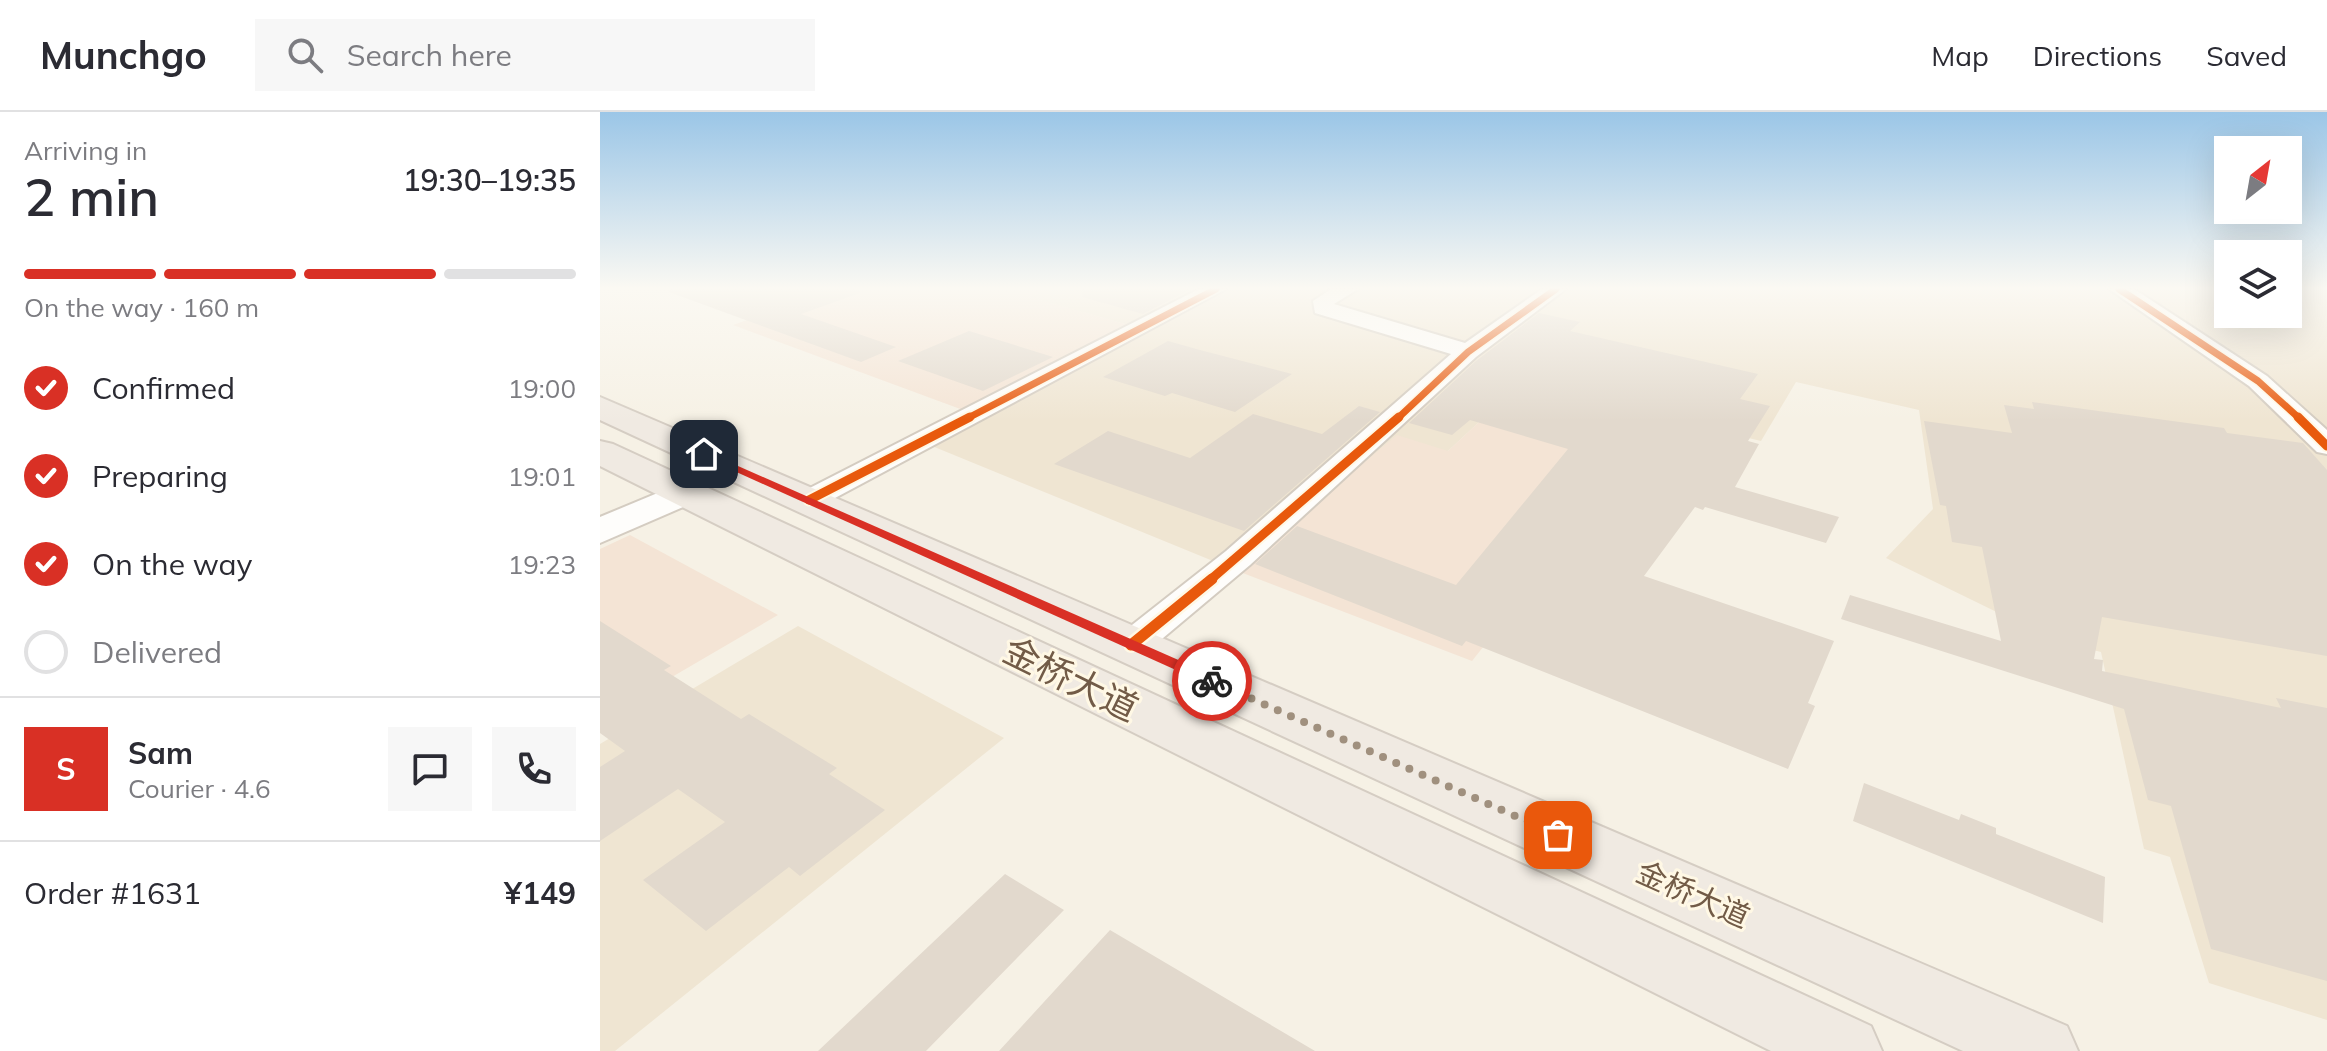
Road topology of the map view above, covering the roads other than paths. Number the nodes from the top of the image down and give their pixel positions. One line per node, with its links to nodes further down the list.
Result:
1 (1131, 333): 10 (street)
2 (1405, 333): 5 (street)
3 (1495, 333): 5 (street)
4 (2185, 333): 7 (street)
5 (1468, 352): 12 (street)
6 (600, 407): 10 (highway, 金桥大道)
7 (2327, 446)
8 (600, 452): 9 (highway, 金桥大道)
9 (684, 493): 11 (street); 13 (highway, 金桥大道)
10 (809, 500): 12 (highway, 金桥大道)
11 (600, 531)
12 (1131, 645): 14 (highway, 金桥大道)
13 (1846, 1051)
14 (2042, 1051)

